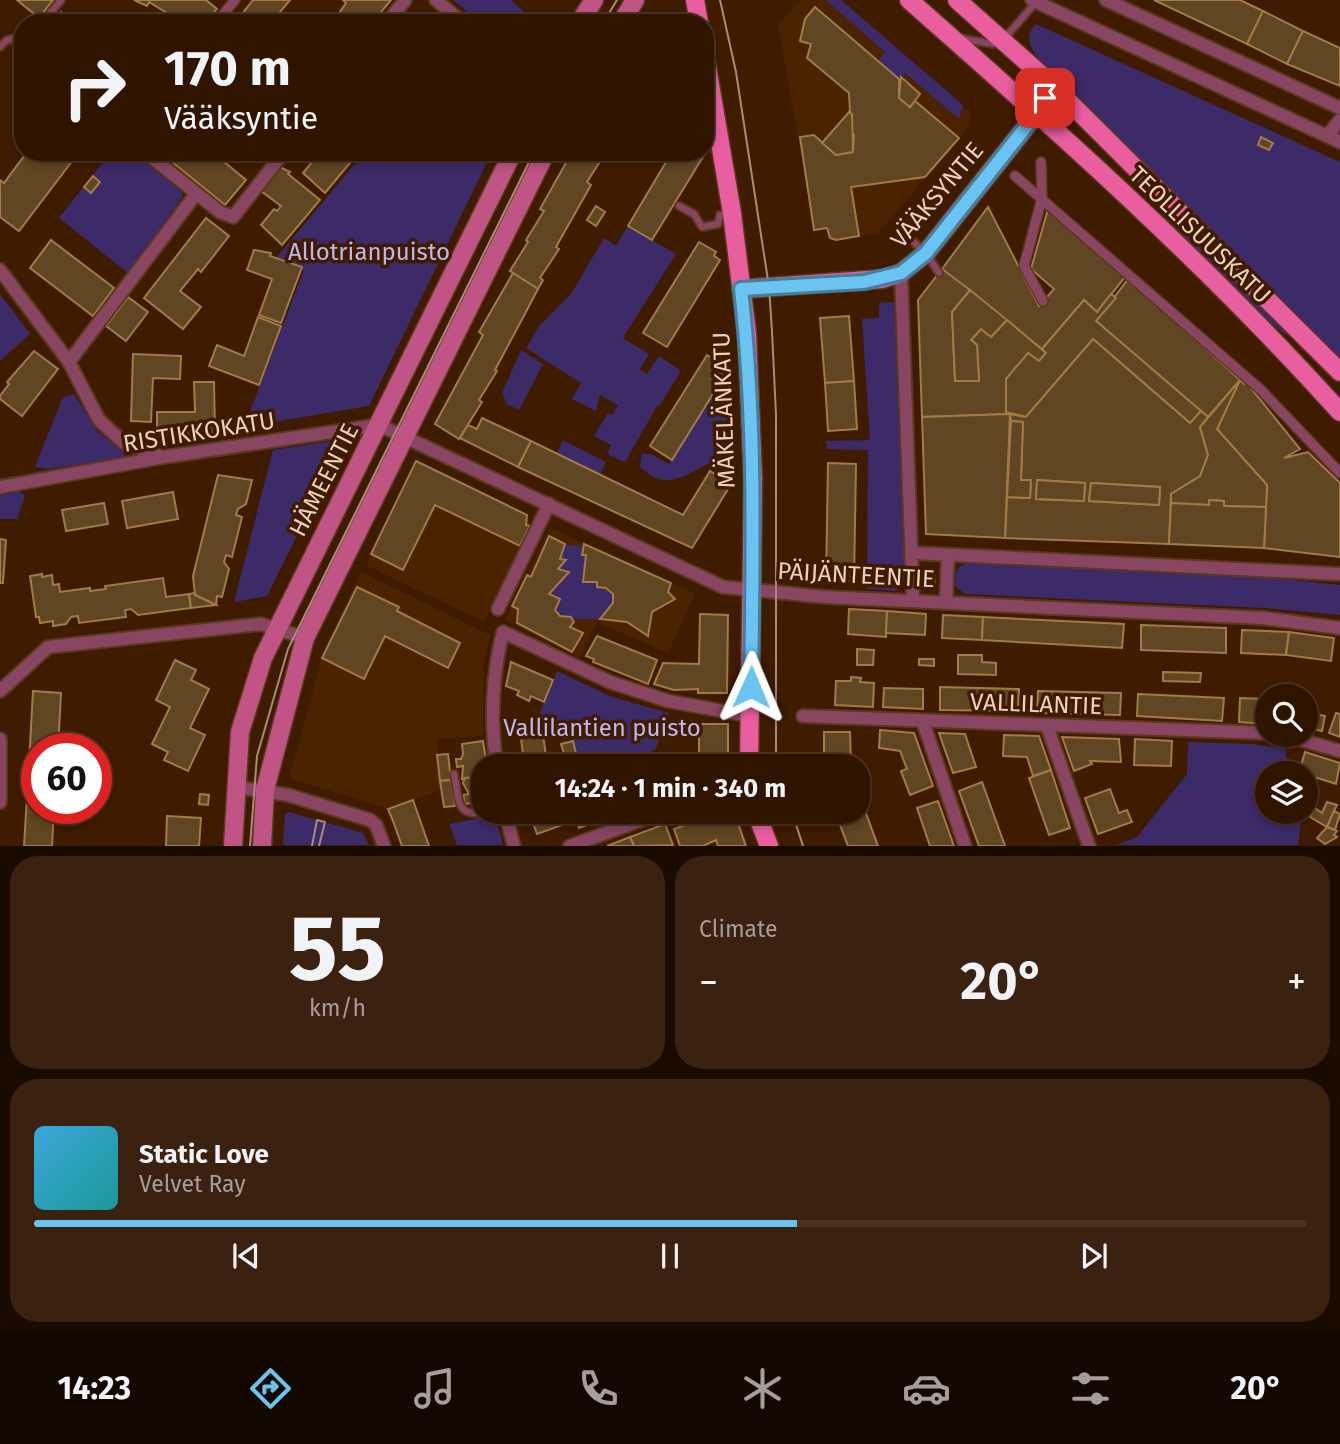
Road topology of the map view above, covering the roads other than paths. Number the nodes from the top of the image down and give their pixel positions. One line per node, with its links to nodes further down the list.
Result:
1 (61, 0): 9 (lane)
2 (235, 0): 10 (street)
3 (405, 0): 11 (street)
4 (436, 0): 12 (street)
5 (909, 0): 13 (main road, TEOLLISUUSKATU)
6 (957, 0): 14 (main road, TEOLLISUUSKATU)
7 (1106, 0): 16 (street)
8 (1036, 1): 14 (lane); 20 (street)
9 (49, 14)
10 (223, 14)
11 (394, 14)
12 (452, 14)
13 (950, 36): 14 (lane); 18 (main road, TEOLLISUUSKATU)
14 (1004, 39): 15 (main road, TEOLLISUUSKATU)
15 (1048, 81): 18 (main road, VÄÄKSYNTIE); 40 (main road, TEOLLISUUSKATU)
16 (1340, 107)
17 (714, 108): 31 (main road, MÄKELÄNKATU)
18 (1037, 113): 33 (main road, VÄÄKSYNTIE); 41 (main road, TEOLLISUUSKATU)
19 (1340, 120): 20 (street)
20 (1327, 136): 21 (street)
21 (1340, 142)
22 (156, 161): 28 (street)
23 (277, 161): 28 (street)
24 (509, 161): 42 (main road, HÄMEENTIE)
25 (541, 161): 43 (main road, HÄMEENTIE)
26 (1041, 162): 29 (street)
27 (1015, 176): 29 (street)
28 (197, 194): 39 (street)
29 (1042, 198): 38 (street); 45 (street)
30 (679, 206): 31 (lane)
31 (732, 213): 37 (main road, MÄKELÄNKATU)
32 (908, 237): 33 (lane)
33 (926, 253): 35 (main road, VÄÄKSYNTIE); 36 (lane)
34 (0, 270): 39 (street)
35 (901, 273): 37 (main road, VÄÄKSYNTIE); 48 (street)
36 (939, 273)
37 (741, 289): 51 (main road, MÄKELÄNKATU)
38 (1043, 301)
39 (69, 362): 44 (street)
40 (1340, 372)
41 (1340, 412)
42 (379, 425): 43 (street, RISTIKKOKATU); 44 (street, RISTIKKOKATU); 55 (main road, HÄMEENTIE)
43 (404, 434): 47 (street, PÄIJÄNTEENTIE); 57 (main road, HÄMEENTIE)
44 (164, 457): 46 (street, RISTIKKOKATU)
45 (1340, 473)
46 (0, 487)
47 (549, 504): 51 (street, PÄIJÄNTEENTIE); 54 (street)
48 (914, 553): 49 (street, PÄIJÄNTEENTIE); 52 (street)
49 (948, 555): 50 (street, PÄIJÄNTEENTIE); 53 (street)
50 (1340, 574)
51 (752, 590): 52 (street, PÄIJÄNTEENTIE); 59 (main road, MÄKELÄNKATU)
52 (913, 600): 53 (street, PÄIJÄNTEENTIE)
53 (946, 601): 56 (street, PÄIJÄNTEENTIE)
54 (498, 609)
55 (278, 627): 57 (street); 58 (street); 70 (main road, HÄMEENTIE)
56 (1340, 628)
57 (305, 638): 71 (main road, HÄMEENTIE)
58 (0, 691)
59 (750, 716): 67 (street); 68 (main road, MÄKELÄNKATU)
60 (803, 716): 61 (street, VALLILANTIE)
61 (923, 722): 62 (street, VALLILANTIE); 83 (street)
62 (1047, 726): 63 (street, VALLILANTIE); 84 (street)
63 (1255, 733)
64 (0, 740): 72 (street)
65 (1318, 745): 66 (street)
66 (1340, 751)
67 (496, 754)
68 (749, 754)
69 (454, 774): 73 (lane)
70 (235, 788): 71 (street); 77 (main road, HÄMEENTIE)
71 (265, 790): 78 (main road, HÄMEENTIE); 79 (street)
72 (0, 802)
73 (471, 816)
74 (508, 824): 80 (street)
75 (630, 824): 81 (street)
76 (761, 824): 82 (main road)
77 (233, 845)
78 (262, 845)
79 (384, 845)
80 (514, 845)
81 (570, 845)
82 (769, 845)
83 (965, 845)
84 (1089, 845)

